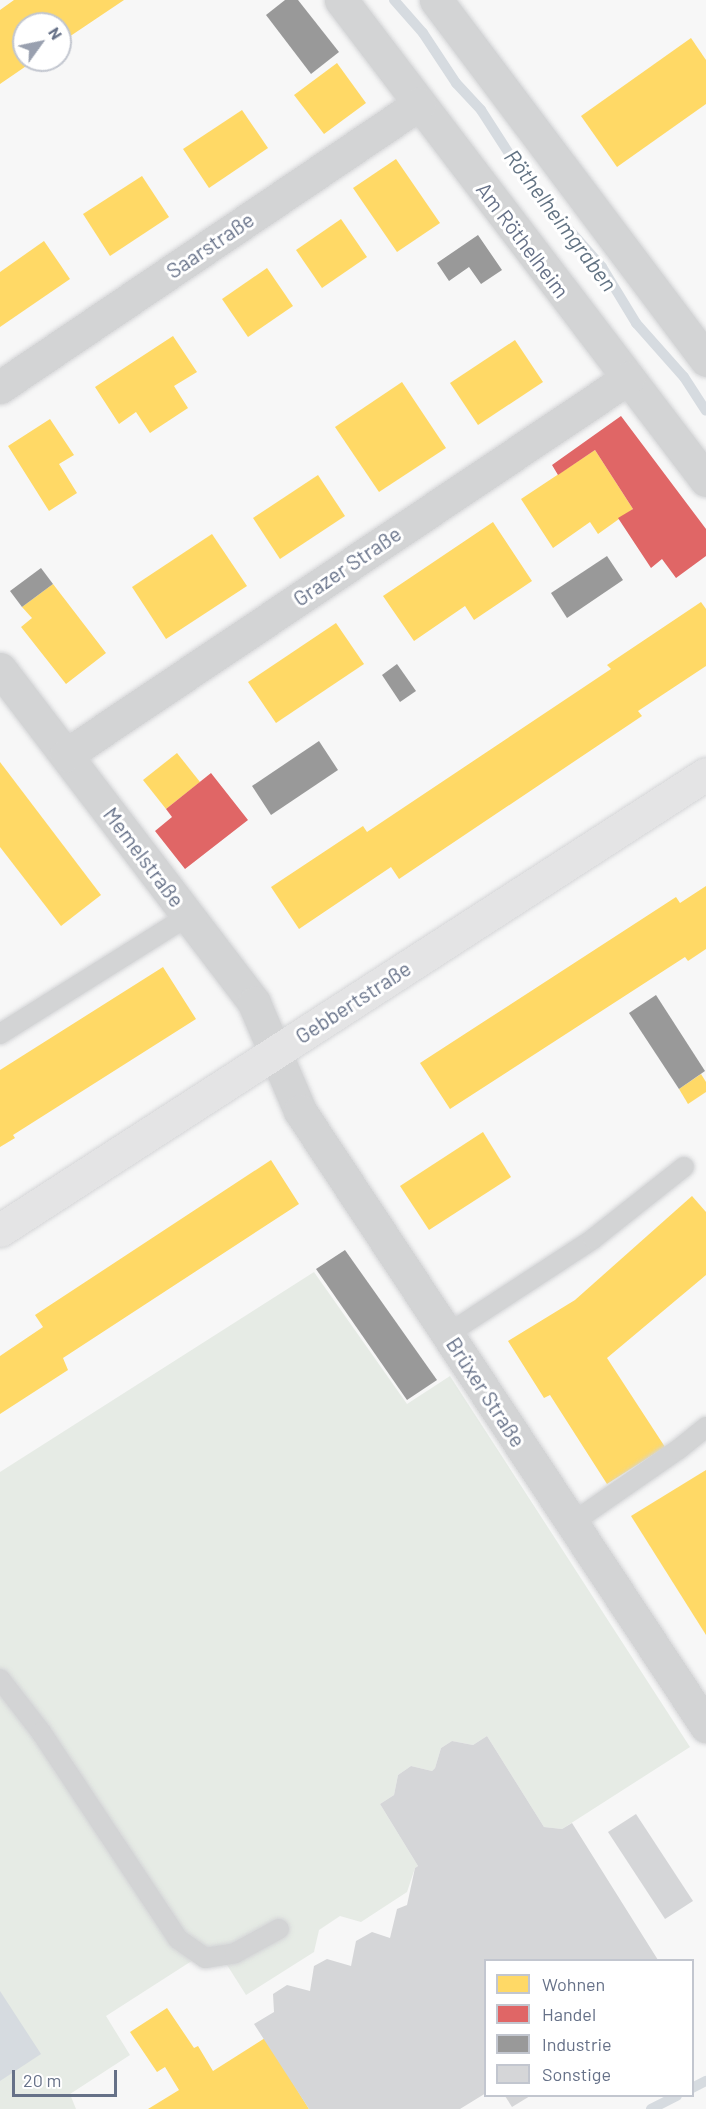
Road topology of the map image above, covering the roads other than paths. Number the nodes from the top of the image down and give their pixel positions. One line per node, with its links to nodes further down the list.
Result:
1 (341, 0): 3 (street, Am Röthelheim)
2 (436, 0): 4 (street)
3 (420, 104): 5 (street, Am Röthelheim); 6 (street, Saarstraße)
4 (706, 360)
5 (628, 378): 7 (street, Am Röthelheim); 9 (street, Grazer Straße)
6 (0, 387)
7 (706, 480)
8 (0, 669): 9 (street, Memelstraße)
9 (66, 755): 11 (street, Memelstraße)
10 (706, 774): 13 (street, Gebbertstraße)
11 (188, 916): 12 (lane); 13 (street, Memelstraße)
12 (0, 1034)
13 (275, 1052): 15 (street, Gebbertstraße); 16 (street, Brüxer Straße)
14 (684, 1167): 16 (lane)
15 (0, 1230)
16 (448, 1334): 18 (street, Brüxer Straße)
17 (706, 1427): 18 (lane)
18 (572, 1522): 20 (street, Brüxer Straße)
19 (0, 1679): 21 (lane)
20 (701, 1707)
21 (279, 1929)

